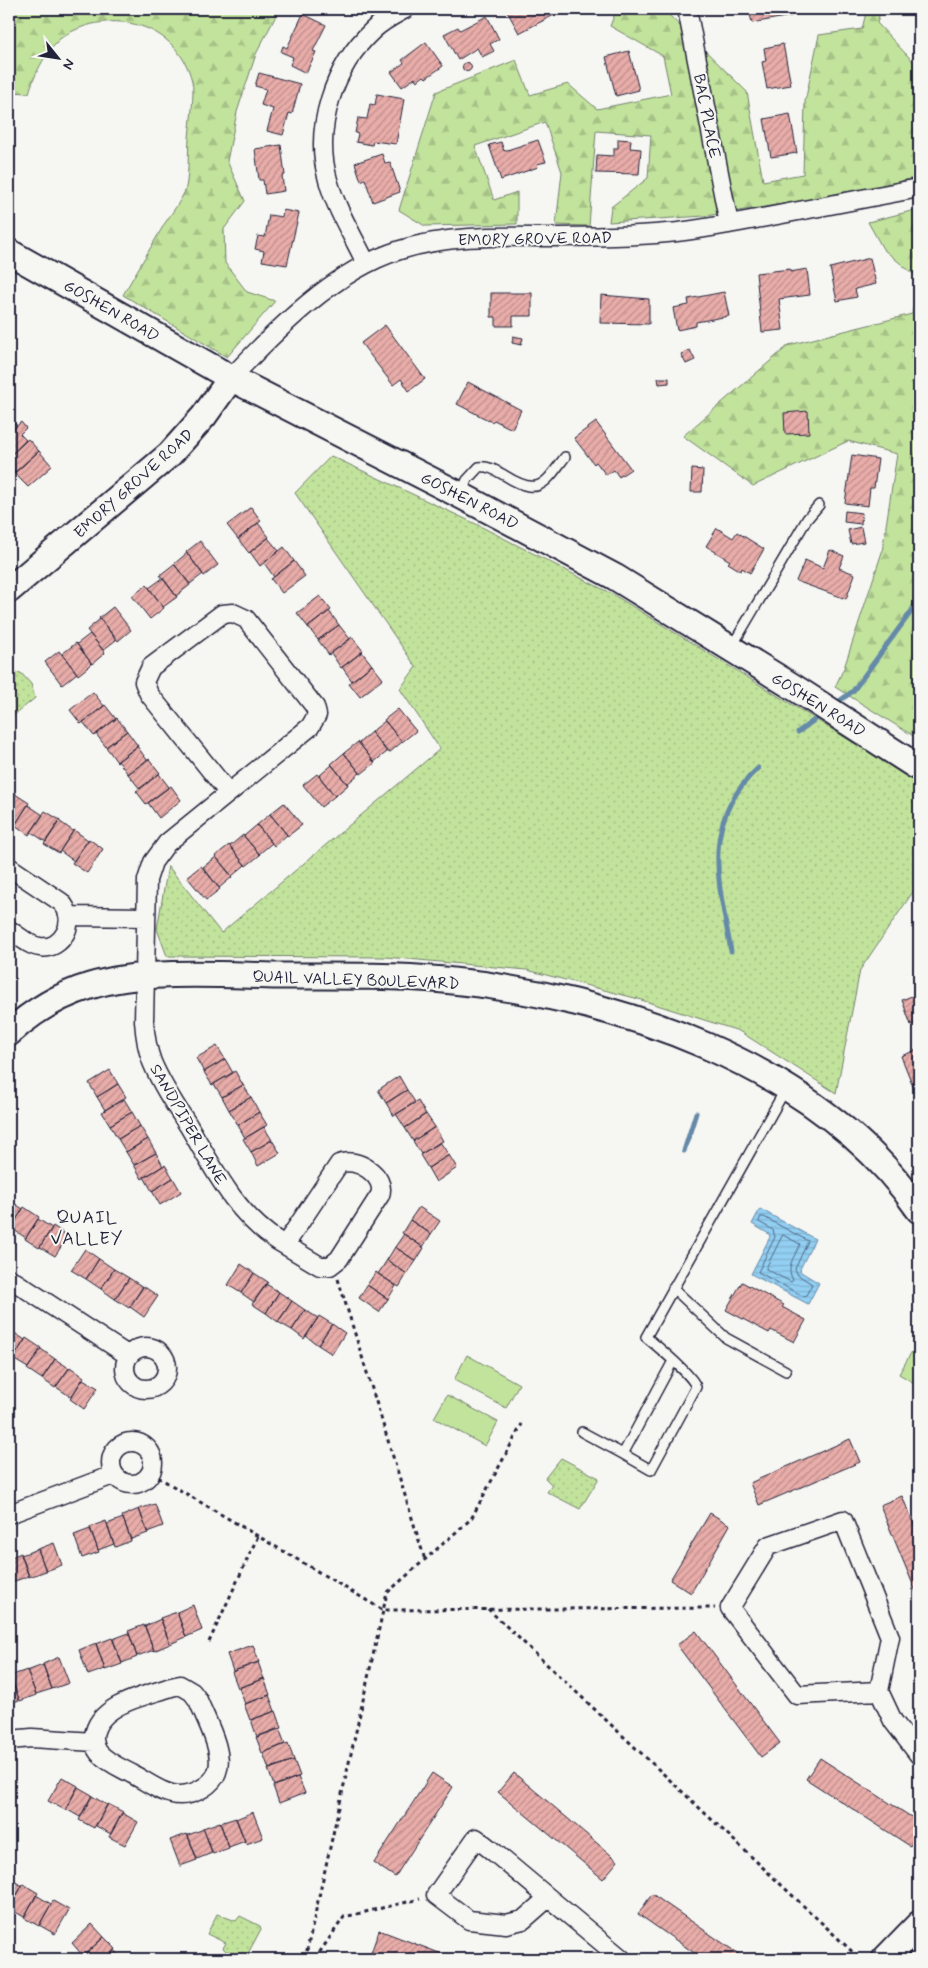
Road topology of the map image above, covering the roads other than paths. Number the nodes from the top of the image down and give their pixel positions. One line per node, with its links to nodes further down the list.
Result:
1 (405, 9): 6 (street)
2 (687, 9): 4 (street, BAC PLACE)
3 (919, 188): 4 (street, EMORY GROVE ROAD)
4 (729, 224): 6 (street, EMORY GROVE ROAD)
5 (9, 252): 7 (street, GOSHEN ROAD)
6 (366, 263): 7 (street, EMORY GROVE ROAD)
7 (231, 378): 9 (street, GOSHEN ROAD); 11 (street, EMORY GROVE ROAD)
8 (566, 457): 9 (lane)
9 (460, 495): 12 (street, GOSHEN ROAD)
10 (819, 505): 12 (lane)
11 (9, 590)
12 (731, 648): 13 (street, GOSHEN ROAD)
13 (919, 768)
14 (228, 792): 14 (street, SANDPIPER LANE); 17 (street, SANDPIPER LANE)
15 (9, 867): 16 (street)
16 (69, 916): 17 (street); 18 (street)
17 (145, 917): 19 (street, SANDPIPER LANE)
18 (9, 930)
19 (146, 977): 20 (street, QUAIL VALLEY BOULEVARD); 21 (street, QUAIL VALLEY BOULEVARD); 23 (street, SANDPIPER LANE)
20 (9, 1033)
21 (786, 1087): 22 (street, QUAIL VALLEY BOULEVARD); 25 (lane)
22 (916, 1200)
23 (285, 1245): 23 (street, SANDPIPER LANE)
24 (9, 1278): 26 (street)
25 (673, 1288): 27 (lane); 28 (lane)
26 (128, 1356)
27 (673, 1361): 30 (lane); 30 (lane)
28 (786, 1372)
29 (582, 1432): 30 (lane)
30 (623, 1454)
31 (113, 1475): 31 (street); 32 (street)
32 (9, 1514)
33 (879, 1692): 33 (street); 36 (street)
34 (9, 1740): 35 (street)
35 (94, 1742): 35 (street)
36 (919, 1755)
37 (548, 1898): 37 (street); 39 (street)
38 (919, 1924): 40 (street)
39 (622, 1959)
40 (885, 1959)

